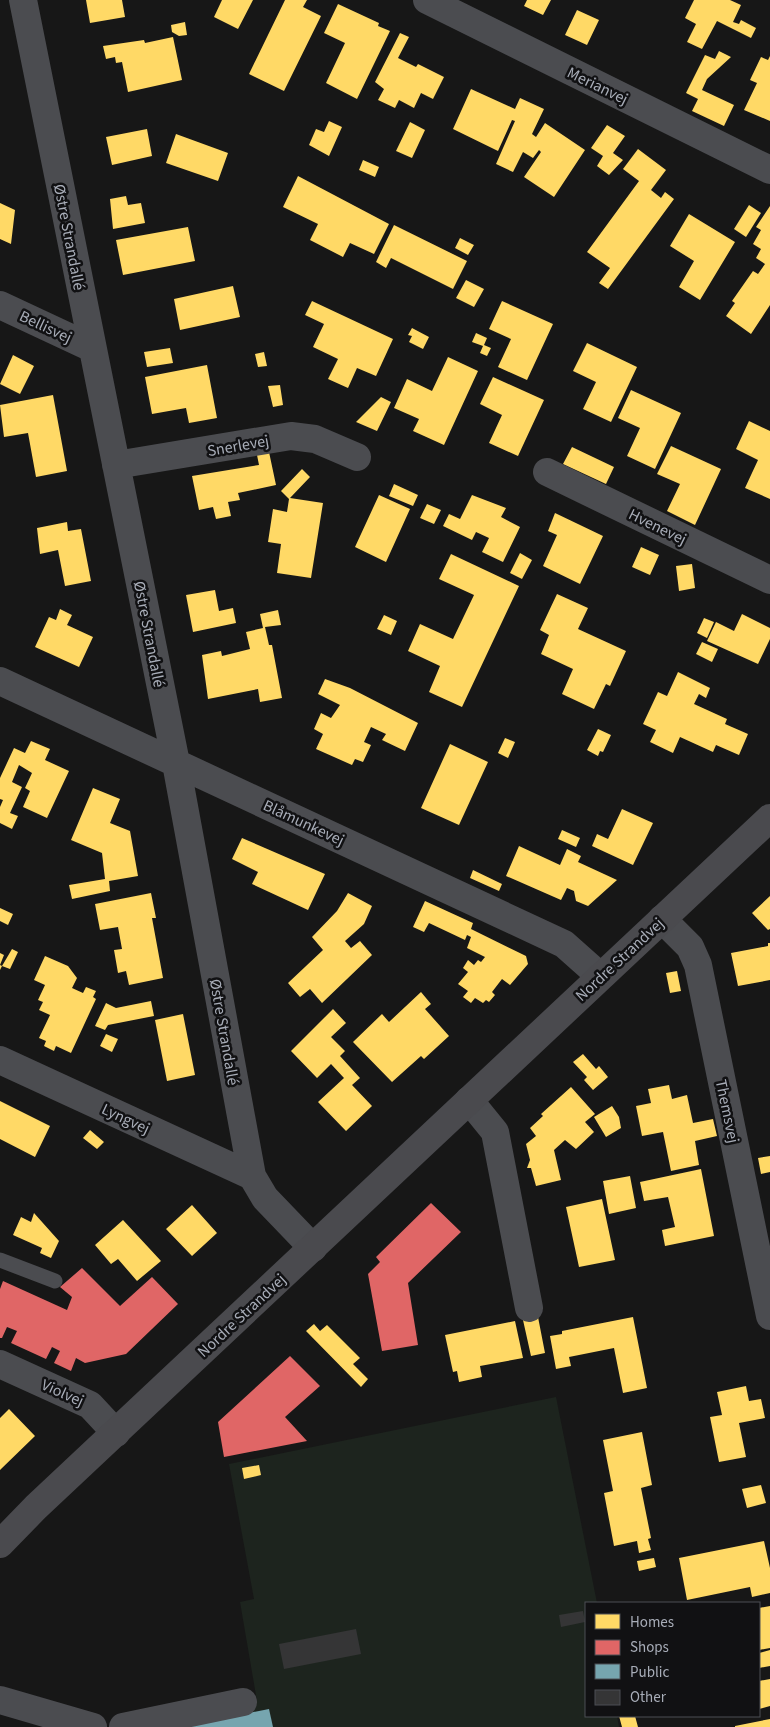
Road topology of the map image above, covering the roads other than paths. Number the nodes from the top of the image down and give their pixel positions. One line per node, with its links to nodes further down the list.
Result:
1 (23, 0): 5 (street, Østre Strandallé)
2 (427, 0): 3 (street, Merianvej)
3 (770, 170)
4 (0, 305): 5 (street, Bellisvej)
5 (92, 348): 7 (street, Østre Strandallé)
6 (357, 457): 7 (street, Snerlevej)
7 (116, 465): 11 (street, Østre Strandallé)
8 (546, 472): 9 (street, Hvenevej)
9 (770, 580)
10 (0, 681): 11 (street, Blåmunkevej)
11 (176, 763): 14 (street, Blåmunkevej); 17 (street, Østre Strandallé)
12 (770, 818): 13 (street, Nordre Strandvej)
13 (662, 919): 14 (street, Nordre Strandvej); 22 (street, Themsvej)
14 (600, 976): 16 (street, Nordre Strandvej)
15 (0, 1060): 17 (street, Lyngvej)
16 (470, 1100): 18 (street, Nordre Strandvej); 21 (street)
17 (252, 1176): 18 (street, Østre Strandallé)
18 (313, 1248): 24 (street, Nordre Strandvej)
19 (0, 1260): 20 (lane)
20 (56, 1281)
21 (529, 1308)
22 (770, 1316)
23 (0, 1364): 24 (street, Violvej)
24 (116, 1433): 25 (street, Nordre Strandvej)
25 (4, 1538)
26 (0, 1700): 28 (street)
27 (243, 1702): 29 (street)
28 (92, 1727)
29 (123, 1727)

